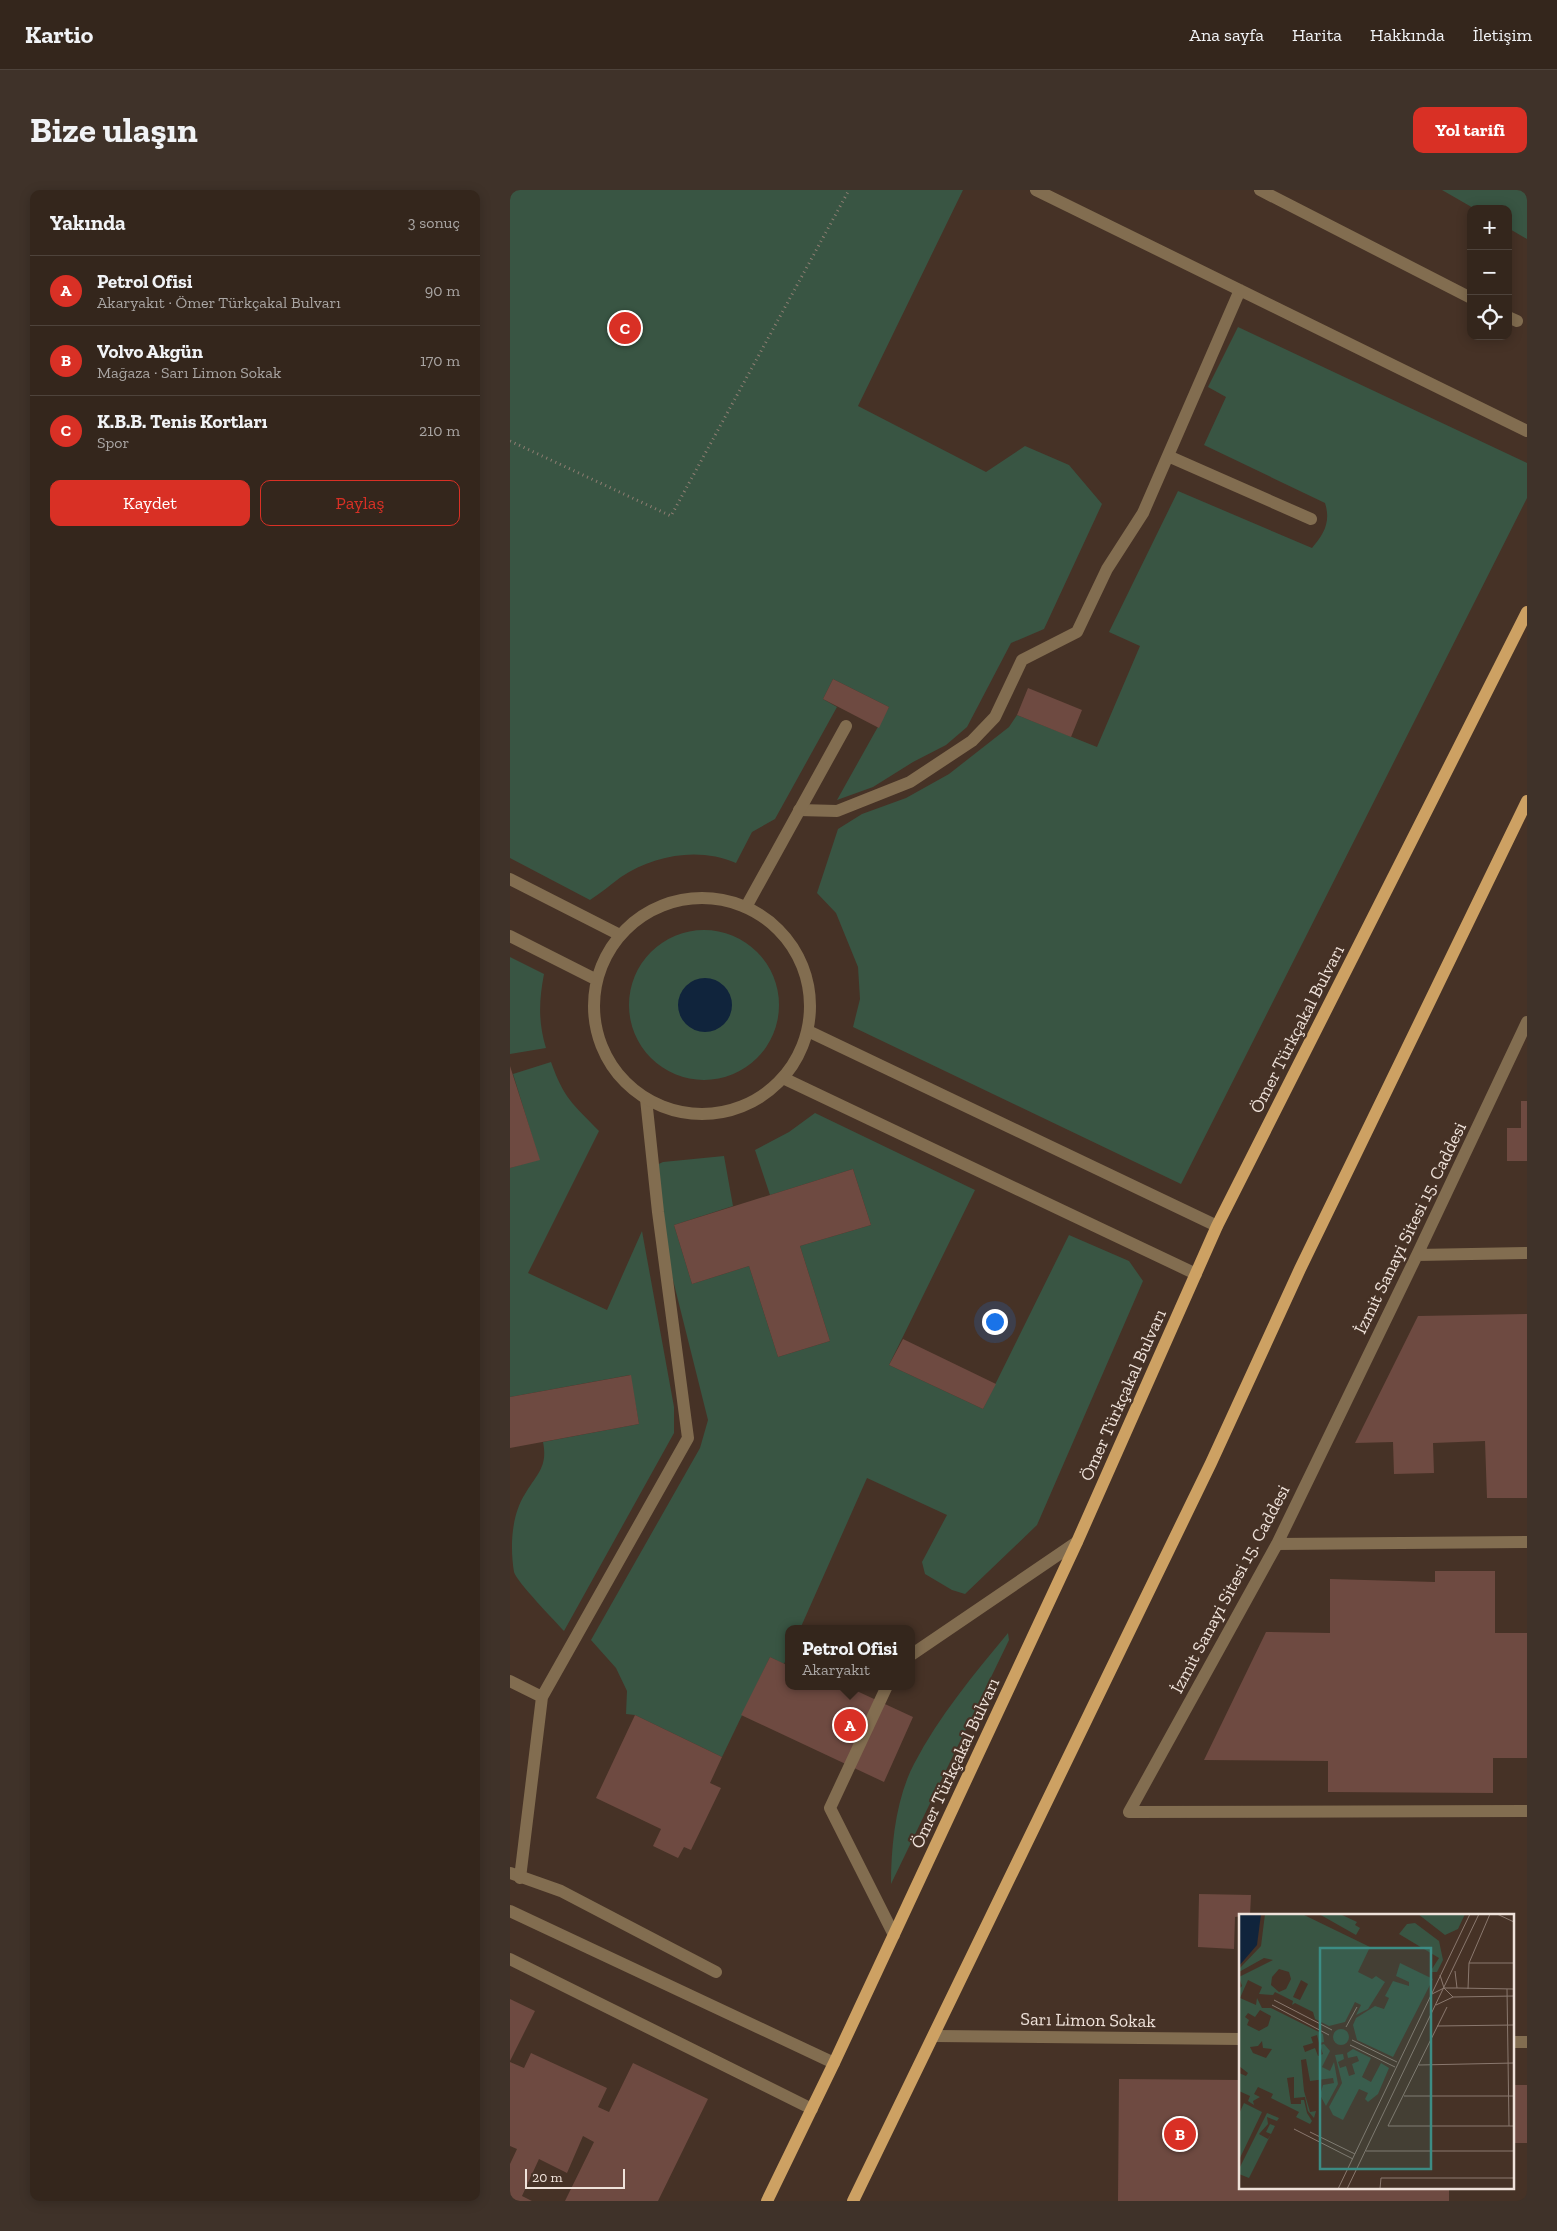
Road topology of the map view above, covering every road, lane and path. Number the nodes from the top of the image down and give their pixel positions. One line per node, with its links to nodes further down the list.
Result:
1 (849, 190): 7 (path)
2 (1036, 190): 4 (street)
3 (1260, 190): 5 (street)
4 (1240, 290): 6 (street); 8 (street)
5 (1467, 296)
6 (1527, 431)
7 (510, 441)
8 (1168, 456): 9 (street); 13 (street)
9 (1311, 519)
10 (1527, 612): 23 (main road, Ömer Türkçakal Bulvarı)
11 (846, 726): 13 (street)
12 (1527, 801): 40 (main road)
13 (799, 810): 15 (street)
14 (510, 878): 16 (street)
15 (746, 907): 16 (street); 20 (street)
16 (620, 935): 18 (street)
17 (510, 936): 18 (street)
18 (597, 980): 22 (street)
19 (1527, 1022): 25 (street, İzmit Sanayi Sitesi 15. Caddesi)
20 (808, 1030): 21 (street); 23 (street)
21 (783, 1078): 22 (street); 26 (street)
22 (646, 1099): 33 (street)
23 (1217, 1226): 26 (main road, Ömer Türkçakal Bulvarı)
24 (1527, 1253): 25 (street)
25 (1417, 1255): 29 (street, İzmit Sanayi Sitesi 15. Caddesi)
26 (1196, 1274): 27 (main road, Ömer Türkçakal Bulvarı)
27 (1076, 1542): 30 (street); 37 (main road, Ömer Türkçakal Bulvarı)
28 (1527, 1542): 29 (street)
29 (1277, 1544): 34 (street, İzmit Sanayi Sitesi 15. Caddesi)
30 (915, 1652)
31 (510, 1681): 33 (street)
32 (884, 1690): 37 (street)
33 (542, 1697): 35 (street)
34 (1527, 1810)
35 (515, 1875): 39 (street)
36 (510, 1911): 44 (street)
37 (894, 1935): 44 (main road, Ömer Türkçakal Bulvarı)
38 (510, 1959): 45 (street)
39 (716, 1972)
40 (935, 2036): 41 (street, Sarı Limon Sokak); 47 (main road)
41 (1239, 2039)
42 (1514, 2042): 43 (street)
43 (1527, 2042)
44 (834, 2063): 45 (main road, Ömer Türkçakal Bulvarı)
45 (812, 2109): 46 (main road, Ömer Türkçakal Bulvarı)
46 (767, 2201)
47 (853, 2201)

